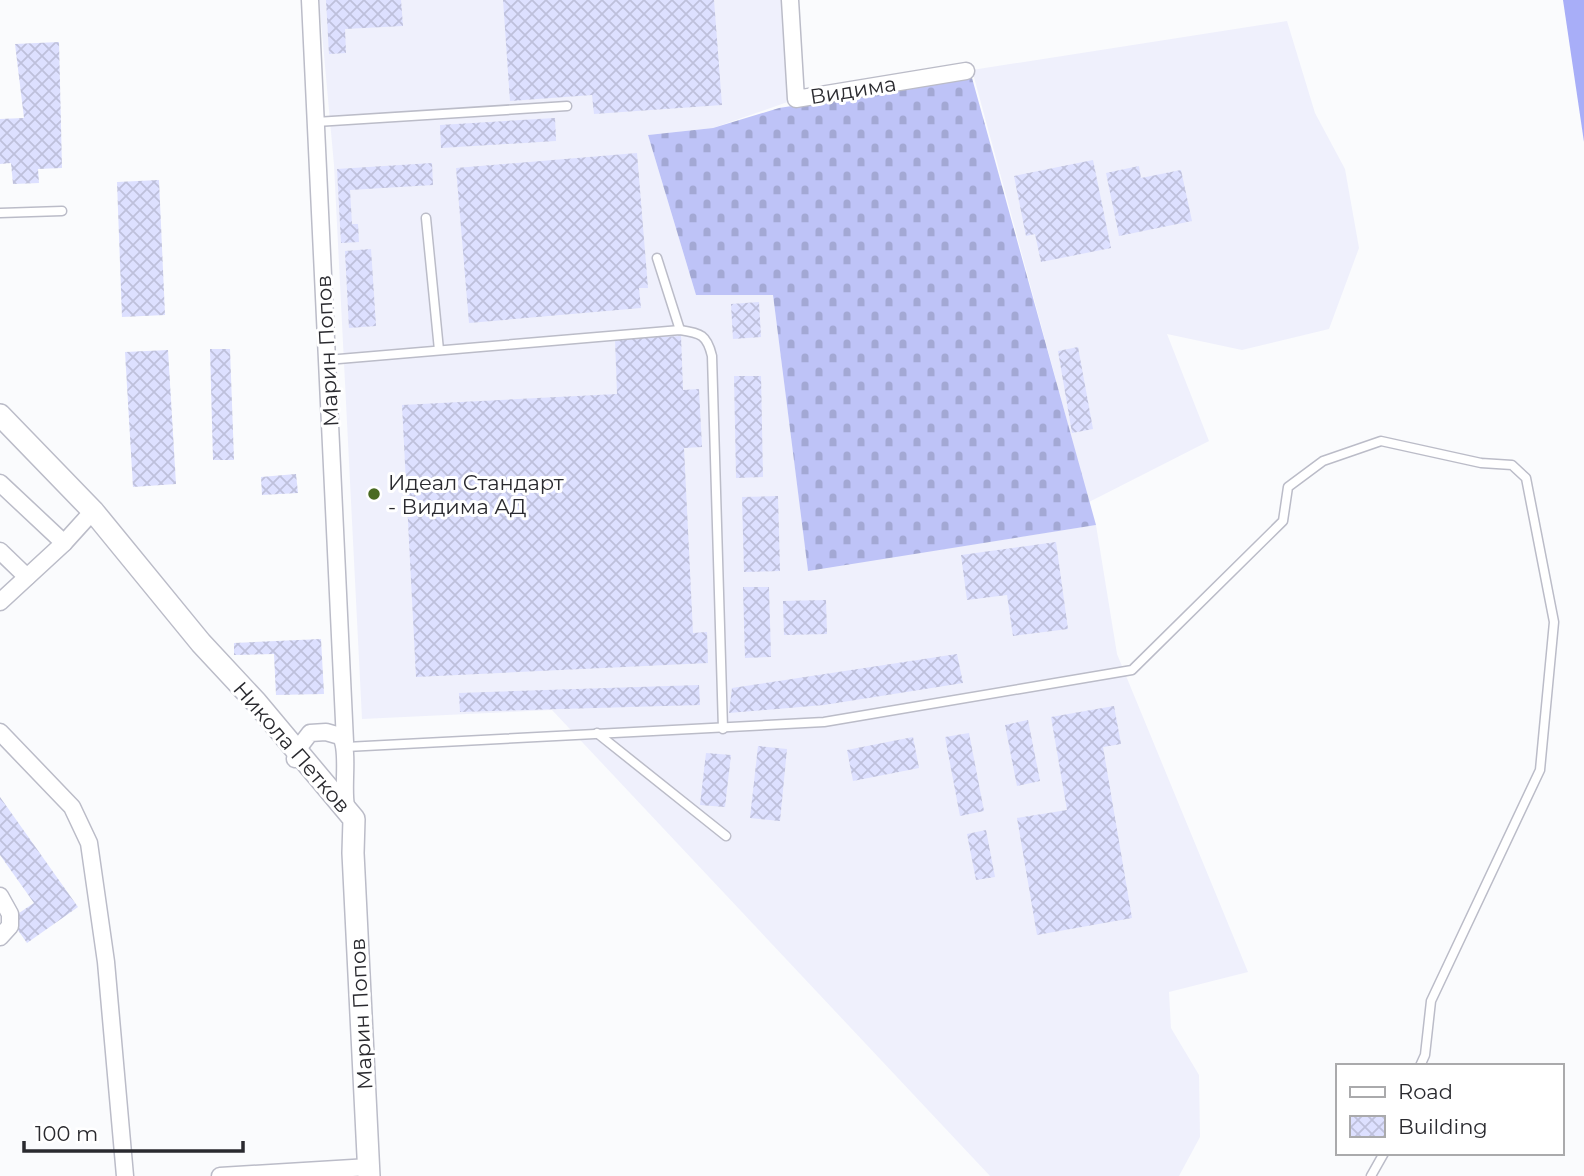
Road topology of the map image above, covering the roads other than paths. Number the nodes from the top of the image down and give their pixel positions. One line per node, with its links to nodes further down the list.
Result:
1 (310, 0): 5 (street, Марин Попов)
2 (790, 0): 3 (street, Видима)
3 (966, 71)
4 (567, 106): 5 (lane)
5 (316, 122): 12 (street, Марин Попов)
6 (62, 211): 7 (lane)
7 (0, 214)
8 (426, 218): 11 (lane)
9 (657, 258): 10 (lane)
10 (680, 330): 11 (lane); 21 (lane)
11 (439, 350): 12 (lane)
12 (327, 360): 20 (street, Марин Попов)
13 (0, 415): 15 (main road, Никола Петков)
14 (0, 483): 16 (street)
15 (93, 511): 16 (street); 26 (main road, Никола Петков)
16 (64, 543): 18 (street)
17 (0, 551): 18 (street)
18 (27, 577): 19 (street)
19 (0, 602)
20 (343, 702): 23 (street); 25 (street, Марин Попов)
21 (723, 729): 24 (lane); 34 (lane)
22 (0, 732): 37 (street)
23 (318, 732): 25 (street); 26 (street)
24 (597, 733): 25 (lane); 30 (lane)
25 (346, 745): 27 (street)
26 (296, 757): 28 (main road, Никола Петков)
27 (344, 768): 28 (street); 29 (street)
28 (315, 780): 29 (main road, Никола Петков); 31 (main road, Никола Петков)
29 (345, 806): 31 (main road, Никола Петков)
30 (726, 836)
31 (353, 853): 36 (main road, Марин Попов)
32 (0, 896): 33 (street)
33 (0, 937)
34 (1421, 1064)
35 (1383, 1155): 39 (lane)
36 (369, 1172): 38 (street)
37 (125, 1176)
38 (220, 1176)
39 (1371, 1176)

